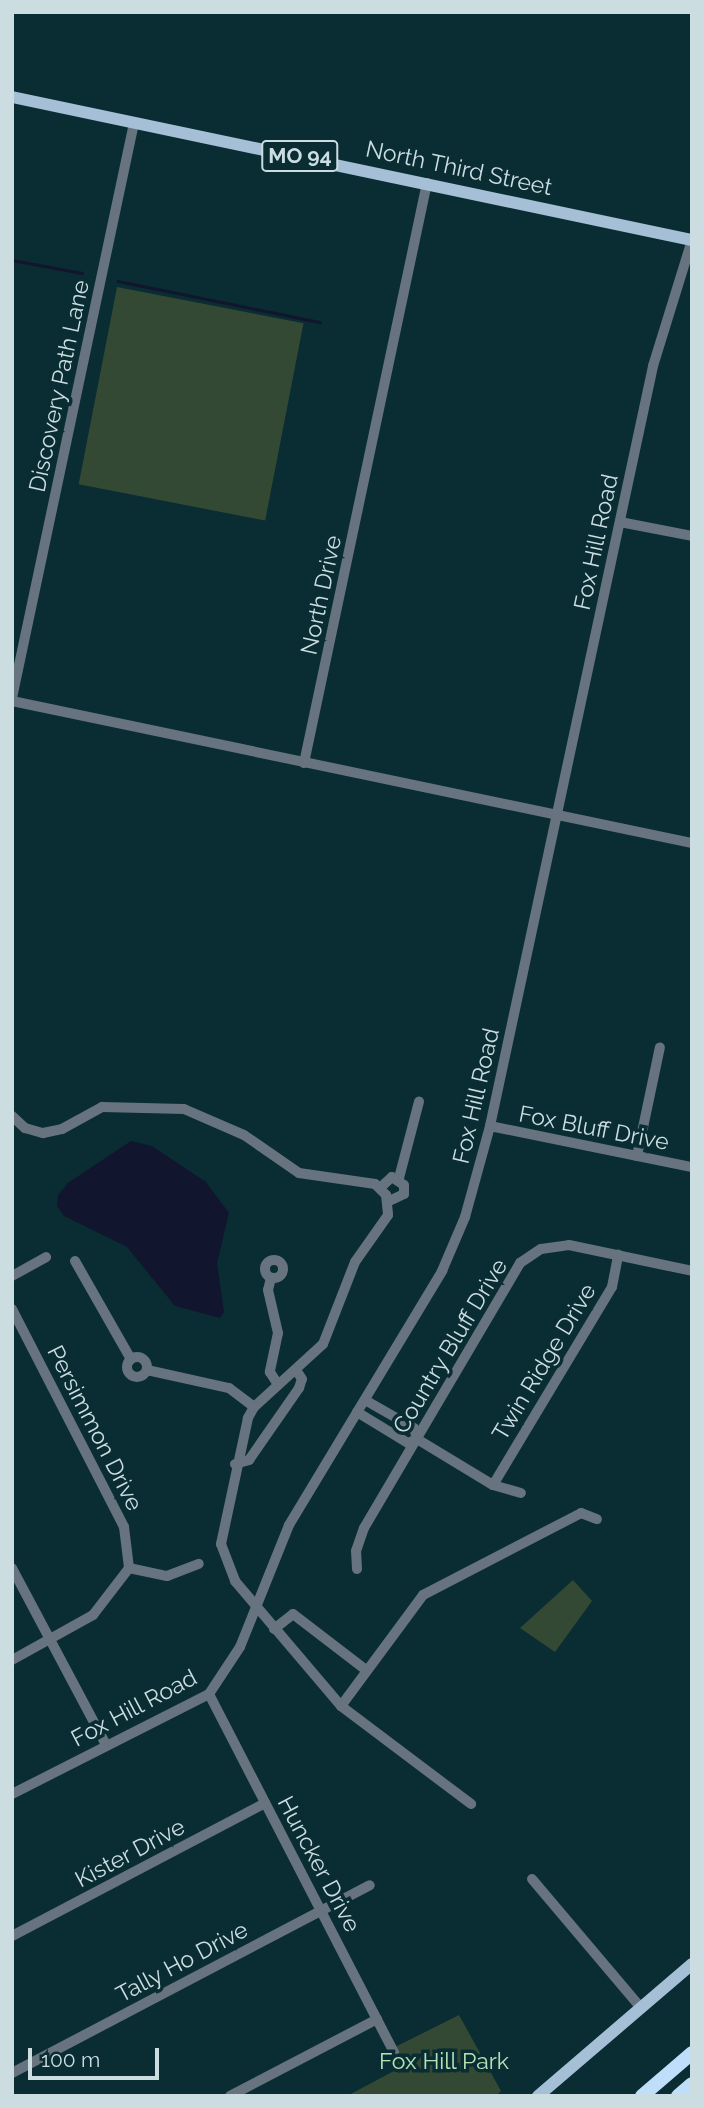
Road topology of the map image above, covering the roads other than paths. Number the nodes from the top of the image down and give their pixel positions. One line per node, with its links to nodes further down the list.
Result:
1 (12, 97): 2 (main road, North Third Street / MO 94)
2 (134, 123): 3 (main road, North Third Street / MO 94); 7 (street, Discovery Path Lane)
3 (427, 183): 4 (main road, North Third Street / MO 94); 8 (street, North Drive)
4 (692, 240): 5 (street, Fox Hill Road)
5 (621, 522): 6 (street); 9 (street, Fox Hill Road)
6 (692, 537)
7 (12, 700): 8 (street)
8 (304, 762): 9 (street)
9 (558, 816): 10 (street); 14 (street, Fox Hill Road)
10 (692, 843)
11 (660, 1047): 15 (street)
12 (419, 1102): 17 (street)
13 (12, 1116): 18 (street)
14 (489, 1126): 15 (street, Fox Bluff Drive); 31 (street, Fox Hill Road)
15 (637, 1156): 16 (street, Fox Bluff Drive)
16 (692, 1167)
17 (399, 1178): 18 (street); 19 (street)
18 (380, 1188): 19 (street)
19 (389, 1201): 29 (street)
20 (618, 1255): 23 (street, Country Bluff Drive); 34 (street, Country Bluff Drive); 36 (street, Twin Ridge Drive)
21 (46, 1257): 24 (street)
22 (75, 1261): 27 (street)
23 (692, 1271)
24 (12, 1276)
25 (271, 1278): 30 (street)
26 (12, 1309): 41 (street, Persimmon Drive)
27 (131, 1359): 28 (street); 28 (street)
28 (147, 1370): 32 (street)
29 (296, 1370): 30 (street); 35 (street)
30 (278, 1385): 32 (street)
31 (365, 1400): 33 (street, Fox Hill Road); 34 (street)
32 (254, 1407): 35 (street)
33 (357, 1412): 34 (street); 43 (street, Fox Hill Road)
34 (417, 1439): 36 (street); 42 (street, Country Bluff Drive)
35 (235, 1464): 43 (street)
36 (493, 1485): 37 (street)
37 (521, 1493)
38 (597, 1519): 47 (street)
39 (200, 1564): 41 (street)
40 (12, 1568): 45 (street)
41 (129, 1568): 45 (street)
42 (358, 1569)
43 (255, 1605): 44 (street); 48 (street, Fox Hill Road)
44 (274, 1629): 47 (street); 49 (street)
45 (50, 1641): 46 (street); 50 (street)
46 (12, 1660)
47 (366, 1670): 49 (street)
48 (209, 1694): 50 (street, Fox Hill Road); 52 (street, Huncker Drive)
49 (341, 1706): 53 (street)
50 (106, 1745): 51 (street, Fox Hill Road)
51 (12, 1794)
52 (265, 1803): 56 (street, Huncker Drive); 57 (street, Kister Drive)
53 (471, 1804)
54 (532, 1879): 59 (street)
55 (370, 1885): 56 (street, Tally Ho Drive)
56 (323, 1909): 60 (street, Huncker Drive); 63 (street, Tally Ho Drive)
57 (12, 1936)
58 (692, 1964): 59 (main road)
59 (641, 2008): 66 (main road)
60 (377, 2019): 61 (street, Huncker Drive); 65 (street)
61 (394, 2053)
62 (692, 2053): 67 (highway)
63 (12, 2073)
64 (692, 2084): 68 (highway)
65 (230, 2096)
66 (538, 2096)
67 (642, 2096)
68 (678, 2096)

